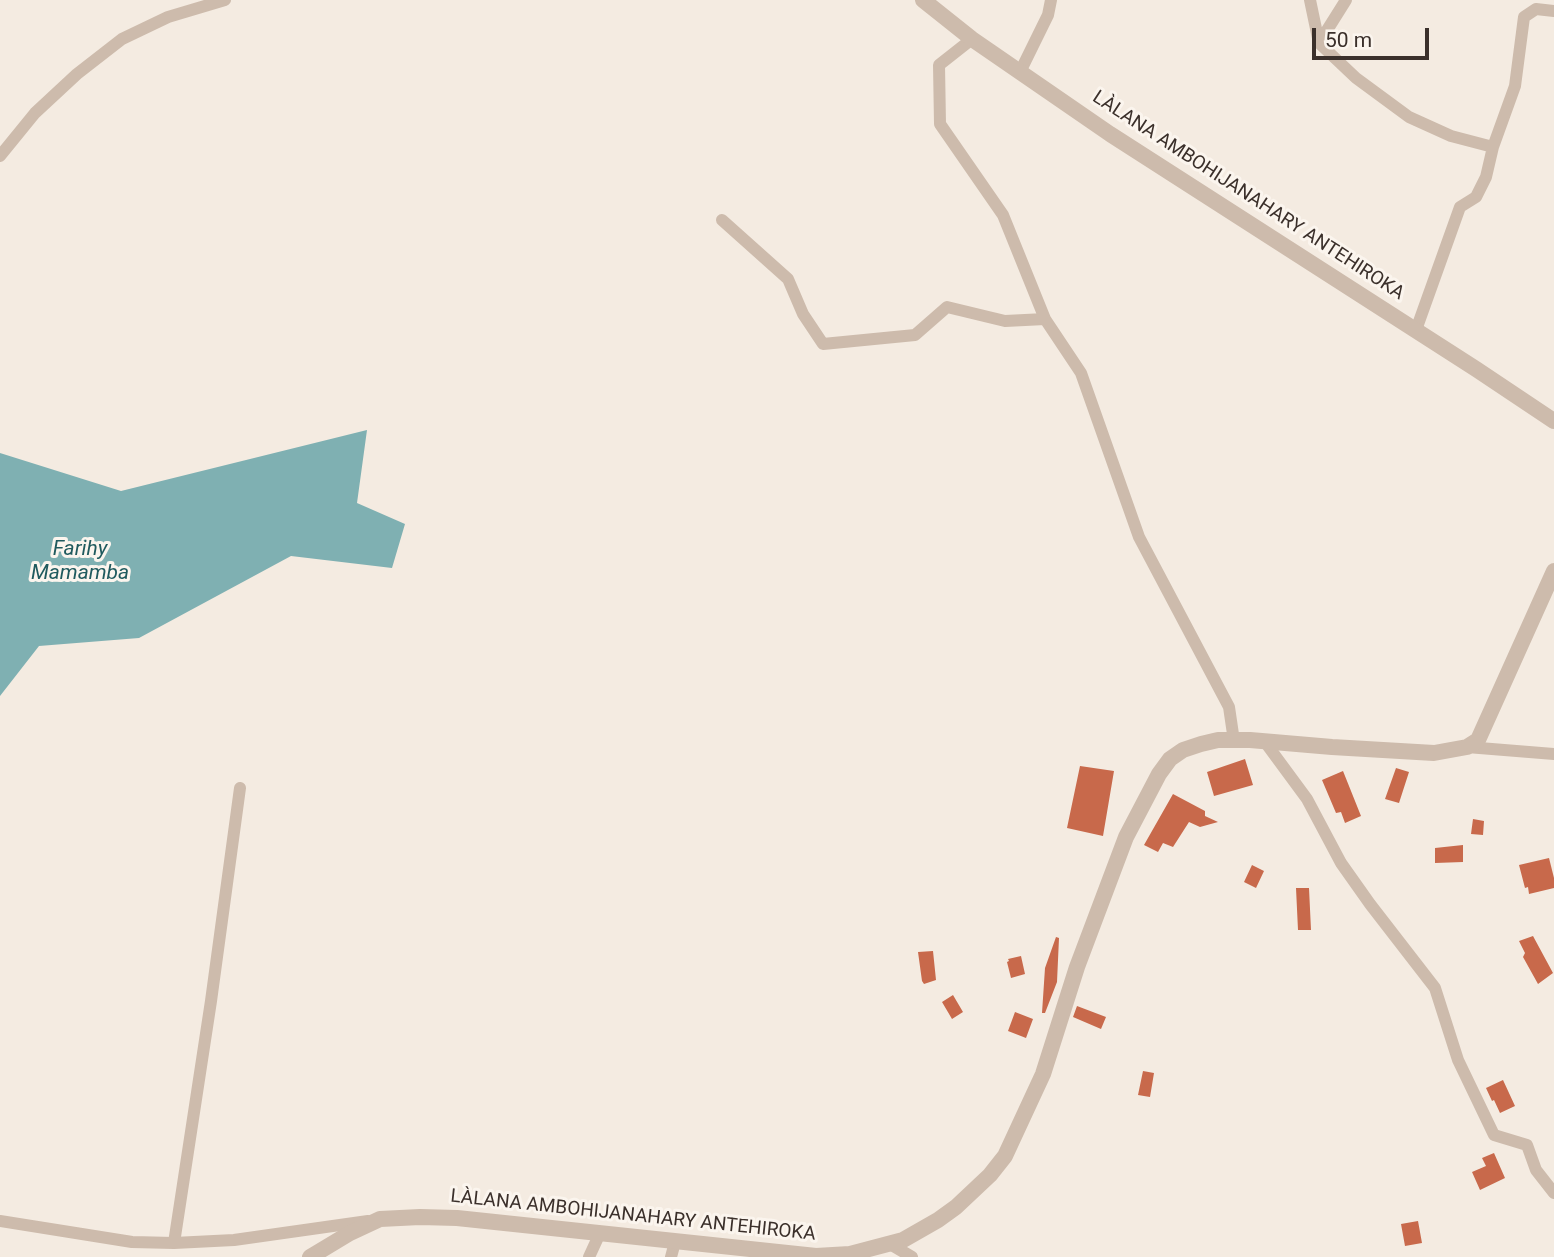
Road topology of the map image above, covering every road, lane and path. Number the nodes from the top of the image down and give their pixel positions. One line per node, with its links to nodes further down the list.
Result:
1 (225, 0): 11 (street)
2 (923, 0): 7 (street, LÀLANA AMBOHIJANAHARY ANTEHIROKA)
3 (1051, 0): 9 (street)
4 (1310, 0): 8 (street)
5 (1346, 0): 8 (street)
6 (1554, 11): 10 (street)
7 (972, 39): 9 (street, LÀLANA AMBOHIJANAHARY ANTEHIROKA); 13 (street)
8 (1319, 43): 10 (street)
9 (1020, 72): 14 (street, LÀLANA AMBOHIJANAHARY ANTEHIROKA)
10 (1493, 147): 14 (street)
11 (0, 156)
12 (722, 220): 13 (street)
13 (1045, 319): 17 (street)
14 (1416, 330): 15 (street, LÀLANA AMBOHIJANAHARY ANTEHIROKA)
15 (1554, 421)
16 (1554, 571): 19 (street)
17 (1234, 741): 18 (street, LÀLANA AMBOHIJANAHARY ANTEHIROKA); 27 (street, LÀLANA AMBOHIJANAHARY ANTEHIROKA)
18 (1265, 742): 19 (street, LÀLANA AMBOHIJANAHARY ANTEHIROKA); 22 (street)
19 (1467, 747): 20 (street)
20 (1554, 754)
21 (240, 788): 26 (street)
22 (1554, 1193)
23 (380, 1219): 25 (street, LÀLANA AMBOHIJANAHARY ANTEHIROKA); 26 (street); 29 (street, LÀLANA AMBOHIJANAHARY ANTEHIROKA)
24 (1, 1224): 26 (street)
25 (600, 1233): 28 (street, LÀLANA AMBOHIJANAHARY ANTEHIROKA); 30 (street)
26 (174, 1243)
27 (890, 1244): 28 (street, LÀLANA AMBOHIJANAHARY ANTEHIROKA); 31 (street)
28 (673, 1249)
29 (310, 1257)
30 (589, 1257)
31 (912, 1257)

